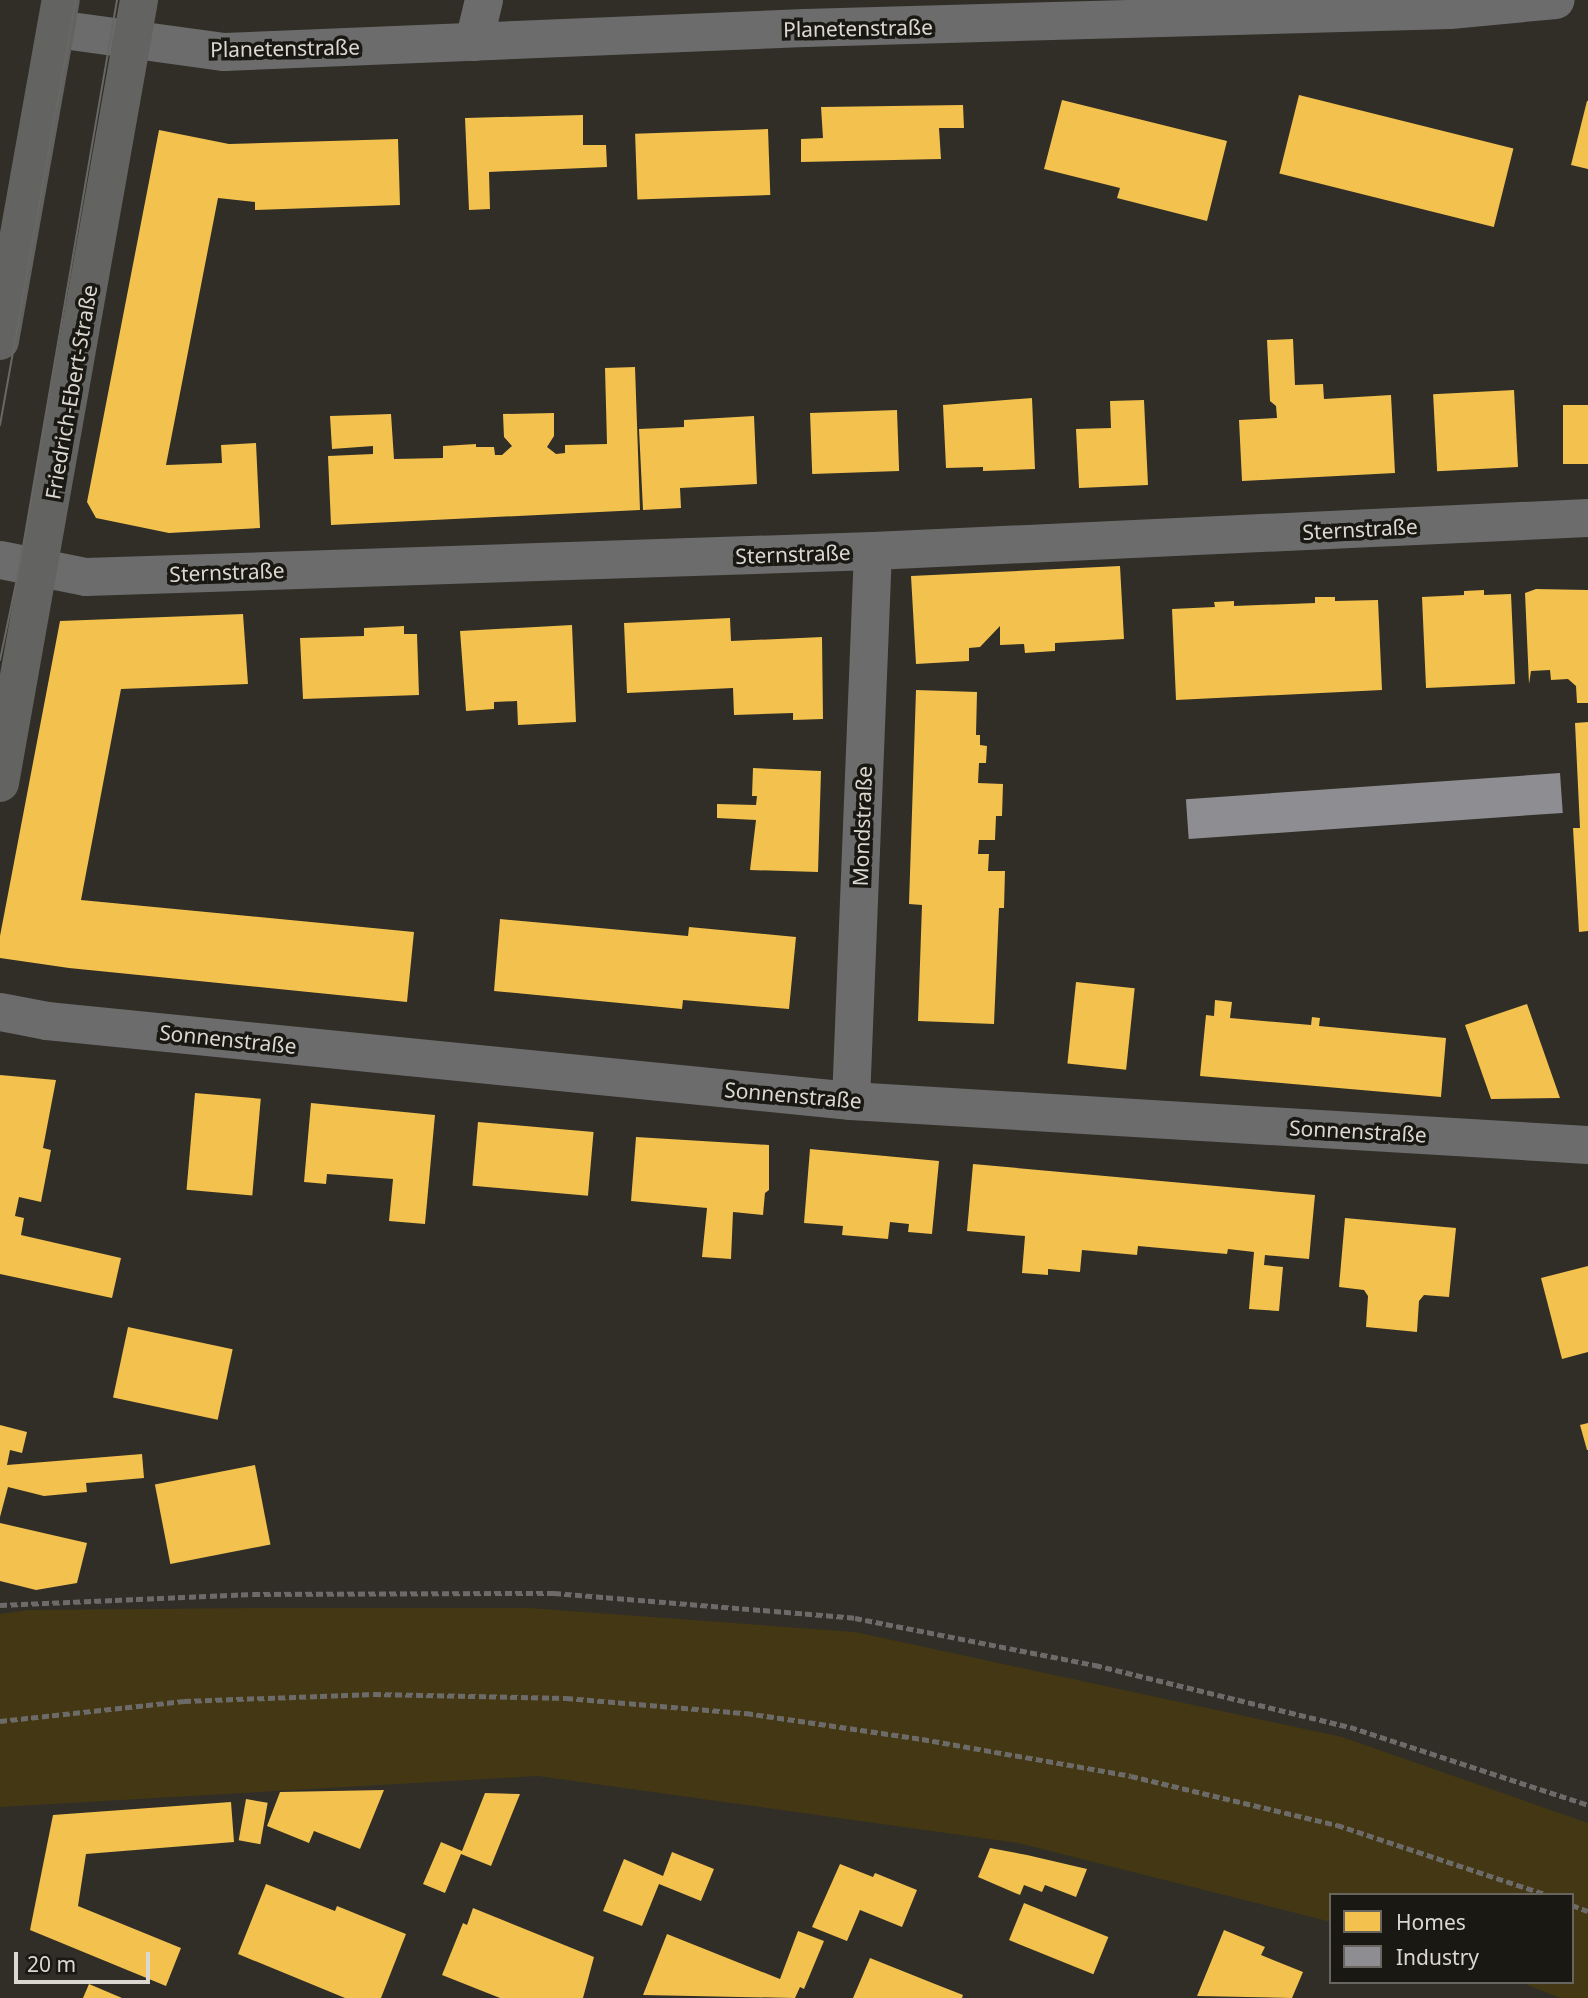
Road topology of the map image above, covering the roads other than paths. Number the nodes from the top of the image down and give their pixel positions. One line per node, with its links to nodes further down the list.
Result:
1 (139, 0): 6 (main road, Friedrich-Ebert-Straße)
2 (484, 0): 7 (street)
3 (1556, 0): 4 (street, Planetenstraße)
4 (1243, 8): 7 (street, Planetenstraße)
5 (58, 15): 6 (street, Planetenstraße); 8 (main road)
6 (131, 41): 7 (street, Planetenstraße); 12 (main road, Friedrich-Ebert-Straße)
7 (474, 42)
8 (0, 341)
9 (1588, 518): 10 (street, Sternstraße)
10 (873, 551): 12 (street, Sternstraße); 15 (street, Mondstraße)
11 (0, 560): 12 (street, Sternstraße)
12 (40, 568): 13 (main road, Friedrich-Ebert-Straße)
13 (0, 783)
14 (0, 1012): 15 (street, Sonnenstraße)
15 (851, 1101): 16 (street, Sonnenstraße)
16 (1588, 1145)

